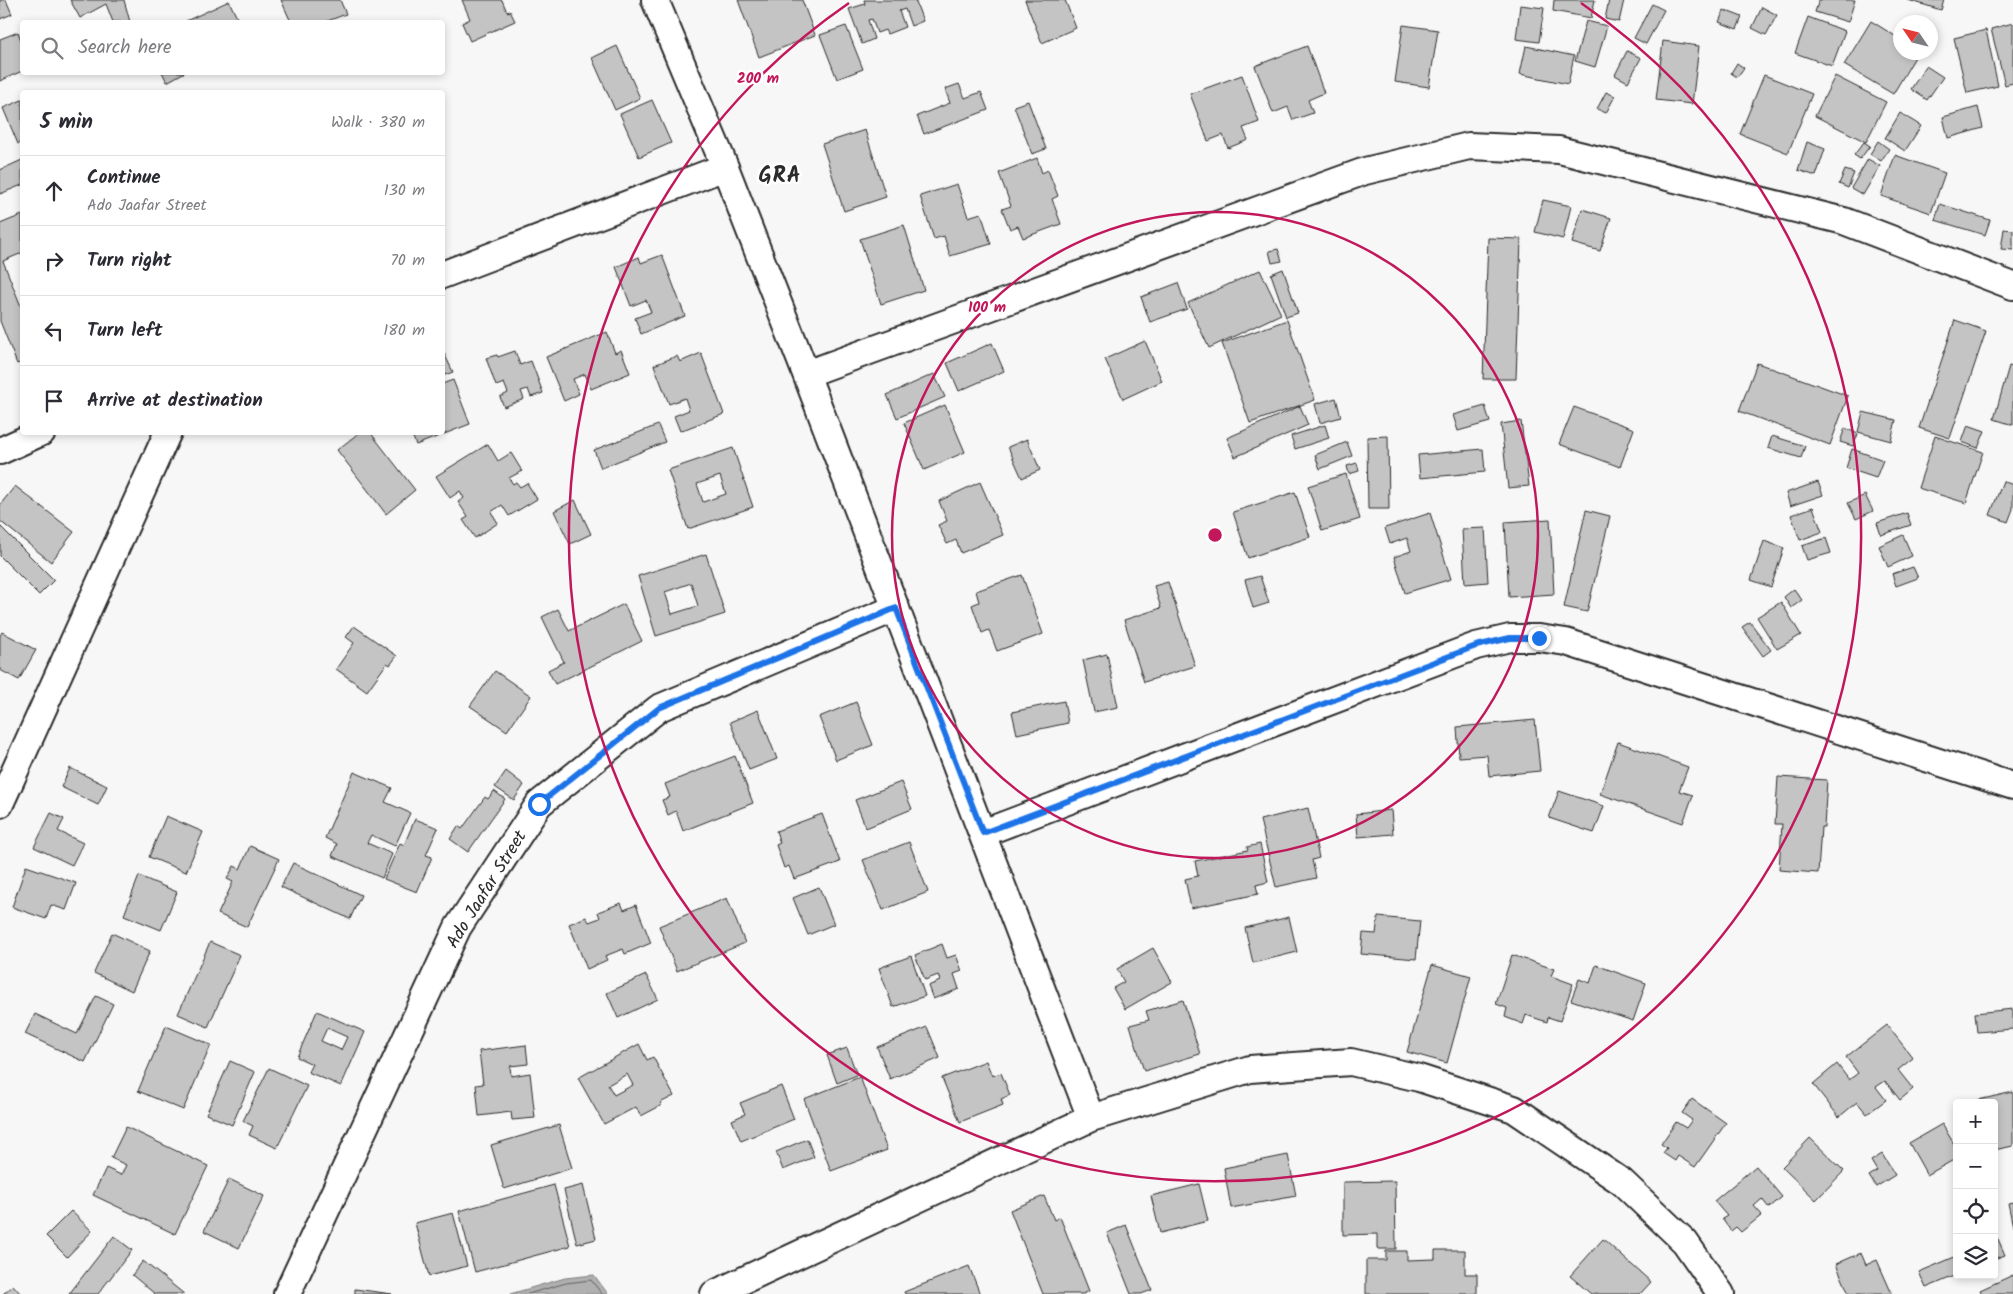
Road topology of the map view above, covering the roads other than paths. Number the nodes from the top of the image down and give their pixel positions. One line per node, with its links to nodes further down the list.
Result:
1 (655, 0): 2 (street)
2 (725, 167): 3 (street); 5 (street)
3 (445, 273)
4 (2013, 286): 5 (street)
5 (806, 374): 9 (street)
6 (35, 435): 8 (street)
7 (167, 435): 11 (street)
8 (0, 451)
9 (896, 608): 12 (street); 14 (street, Ado Jaafar Street)
10 (2013, 786): 12 (street)
11 (0, 804)
12 (983, 833): 13 (street)
13 (1090, 1118): 15 (street); 16 (street)
14 (287, 1294)
15 (714, 1294)
16 (1721, 1294)

